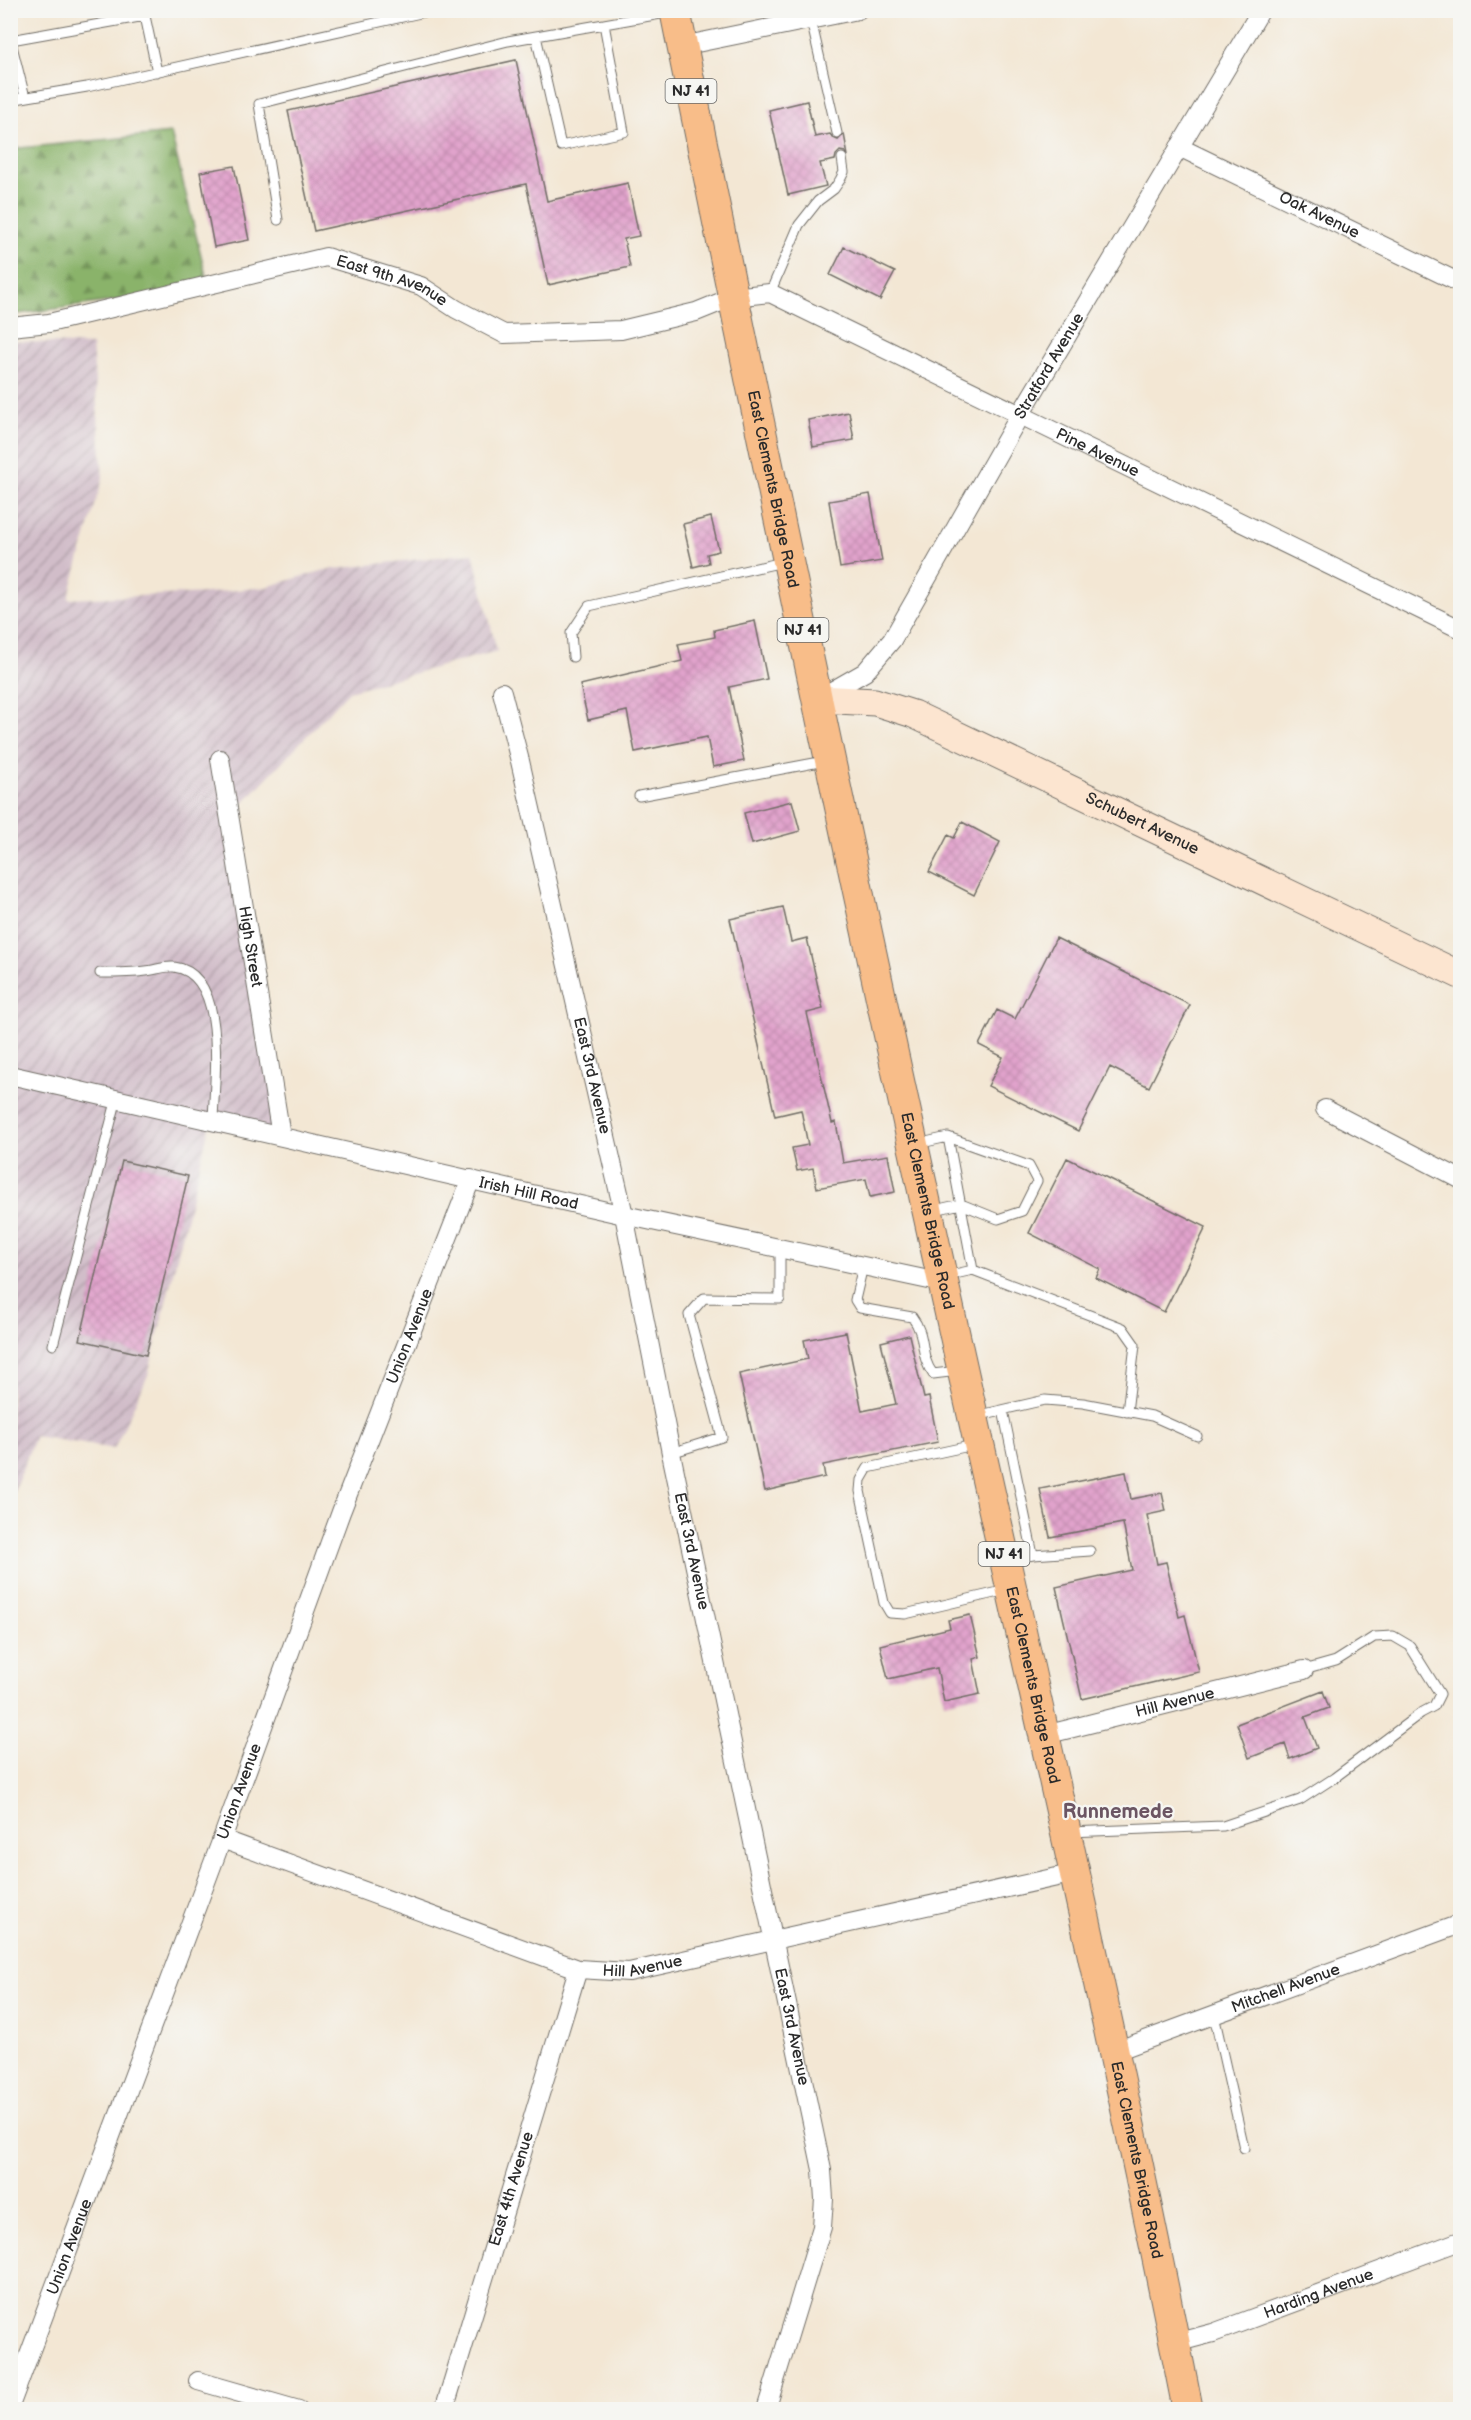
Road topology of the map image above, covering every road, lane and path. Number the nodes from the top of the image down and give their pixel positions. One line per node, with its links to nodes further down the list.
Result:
1 (434, 10): 11 (lane)
2 (858, 10): 6 (street)
3 (1261, 10): 15 (street, Stratford Avenue)
4 (675, 11): 7 (lane); 10 (main road, East Clements Bridge Road / NJ 41)
5 (145, 13): 9 (lane); 11 (lane)
6 (811, 20): 10 (street); 14 (lane)
7 (604, 24): 8 (lane); 8 (lane)
8 (536, 36): 17 (lane)
9 (11, 39): 12 (lane)
10 (682, 46): 20 (main road, East Clements Bridge Road / NJ 41)
11 (158, 72): 12 (lane)
12 (25, 98): 13 (lane)
13 (10, 100)
14 (837, 133)
15 (1179, 147): 18 (street, Oak Avenue); 22 (street, Stratford Avenue)
16 (842, 158): 19 (lane)
17 (278, 220)
18 (1461, 283)
19 (770, 292): 20 (street); 22 (street, Pine Avenue)
20 (733, 297): 21 (street, East 9th Avenue); 23 (main road, East Clements Bridge Road / NJ 41)
21 (10, 327)
22 (1020, 415): 24 (street, Pine Avenue); 27 (street, Stratford Avenue)
23 (788, 561): 25 (lane); 27 (main road, East Clements Bridge Road / NJ 41)
24 (1461, 629)
25 (573, 657)
26 (502, 692): 44 (street, East 3rd Avenue)
27 (818, 699): 29 (main road, East Clements Bridge Road / NJ 41); 32 (street, Schubert Avenue)
28 (220, 759): 37 (street, High Street)
29 (831, 760): 30 (lane); 39 (main road, East Clements Bridge Road / NJ 41)
30 (639, 796)
31 (100, 973): 36 (lane)
32 (1461, 975)
33 (10, 1075): 34 (street, Irish Hill Road)
34 (117, 1098): 36 (street, Irish Hill Road); 49 (lane)
35 (1325, 1109): 41 (street)
36 (213, 1120): 37 (street, Irish Hill Road)
37 (281, 1136): 40 (street, Irish Hill Road)
38 (948, 1137): 39 (lane); 42 (lane); 42 (lane)
39 (914, 1145): 43 (main road, East Clements Bridge Road / NJ 41)
40 (471, 1179): 44 (street, Irish Hill Road); 61 (street, Union Avenue)
41 (1461, 1179)
42 (961, 1204): 43 (lane); 47 (lane)
43 (928, 1212): 48 (main road, East Clements Bridge Road / NJ 41)
44 (624, 1215): 45 (street, Irish Hill Road); 55 (street, East 3rd Avenue)
45 (780, 1248): 46 (street, Irish Hill Road); 55 (lane)
46 (863, 1266): 48 (street, Irish Hill Road); 50 (lane)
47 (973, 1270): 48 (lane); 52 (lane)
48 (943, 1280): 50 (main road, East Clements Bridge Road / NJ 41)
49 (53, 1345)
50 (963, 1370): 53 (main road, East Clements Bridge Road / NJ 41)
51 (1003, 1410): 52 (lane); 53 (lane); 57 (lane)
52 (1127, 1412): 54 (lane)
53 (976, 1430): 57 (main road, East Clements Bridge Road / NJ 41); 57 (lane)
54 (1197, 1436)
55 (671, 1453): 64 (street, East 3rd Avenue)
56 (1090, 1551): 57 (lane)
57 (1017, 1568): 59 (main road, East Clements Bridge Road / NJ 41)
58 (1304, 1670): 59 (street, Hill Avenue); 60 (lane)
59 (1045, 1735): 60 (main road, East Clements Bridge Road / NJ 41)
60 (1066, 1832): 62 (main road, East Clements Bridge Road / NJ 41)
61 (222, 1839): 65 (street, Hill Avenue); 72 (street, Union Avenue)
62 (1075, 1873): 64 (street, Hill Avenue); 67 (main road, East Clements Bridge Road / NJ 41)
63 (1461, 1924): 66 (street, Mitchell Avenue)
64 (774, 1940): 65 (street, Hill Avenue); 75 (street, East 3rd Avenue)
65 (578, 1969): 74 (street, East 4th Avenue)
66 (1214, 2015): 67 (street, Mitchell Avenue); 68 (lane)
67 (1113, 2052): 70 (main road, East Clements Bridge Road / NJ 41)
68 (1244, 2148)
69 (1461, 2241): 70 (street, Harding Avenue)
70 (1175, 2343): 76 (main road, East Clements Bridge Road / NJ 41)
71 (198, 2380): 73 (street)
72 (10, 2406)
73 (299, 2409)
74 (444, 2409)
75 (766, 2409)
76 (1188, 2409)

